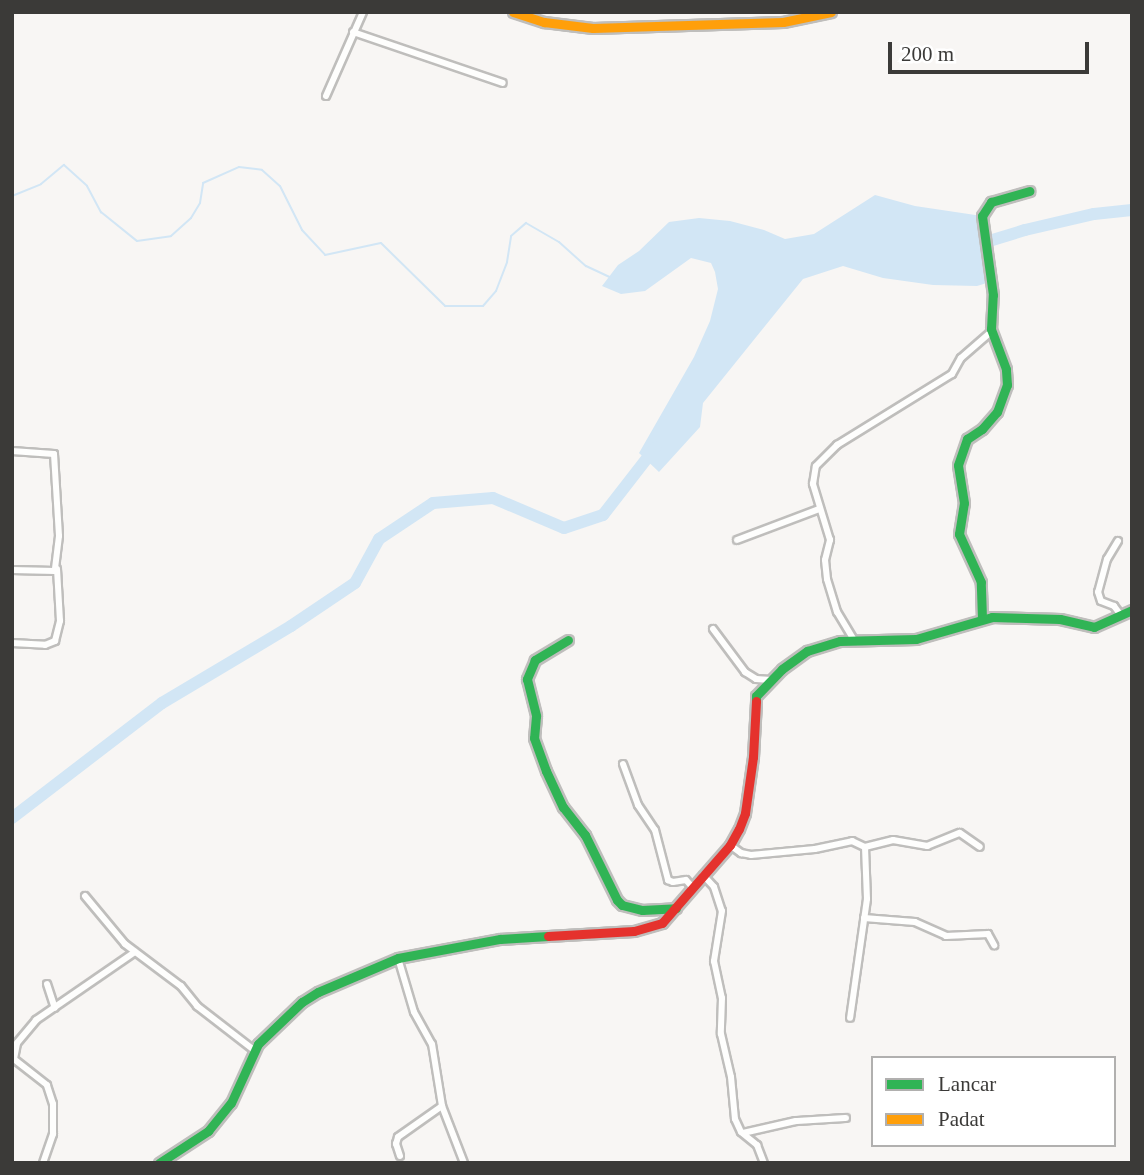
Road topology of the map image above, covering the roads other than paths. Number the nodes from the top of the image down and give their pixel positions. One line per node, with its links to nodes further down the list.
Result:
1 (363, 12): 4 (street)
2 (513, 12): 3 (street)
3 (831, 12)
4 (353, 32): 5 (street); 6 (street)
5 (503, 83)
6 (326, 96)
7 (1029, 191): 8 (street)
8 (991, 332): 10 (street); 17 (street)
9 (12, 451): 13 (street)
10 (819, 509): 11 (street); 20 (street)
11 (737, 540)
12 (1118, 541): 16 (street)
13 (57, 568): 14 (street); 21 (street)
14 (12, 570)
15 (1132, 610): 16 (street)
16 (1120, 614): 17 (street)
17 (982, 618): 20 (street)
18 (713, 629): 22 (street)
19 (568, 640): 30 (street)
20 (854, 640): 22 (street)
21 (12, 643)
22 (771, 680): 24 (street)
23 (623, 764): 28 (street)
24 (730, 845): 26 (street); 27 (street)
25 (980, 847): 26 (street)
26 (865, 848): 31 (street)
27 (703, 875): 28 (street); 42 (street)
28 (693, 888): 30 (street)
29 (85, 897): 33 (street)
30 (676, 908): 34 (street)
31 (864, 918): 32 (street); 37 (street)
32 (994, 945)
33 (135, 953): 36 (street); 38 (street)
34 (398, 958): 38 (street); 40 (street)
35 (47, 984): 36 (street)
36 (55, 1008): 39 (street)
37 (850, 1018)
38 (254, 1050): 45 (street)
39 (13, 1056): 44 (street)
40 (442, 1106): 43 (street); 46 (street)
41 (846, 1118): 42 (street)
42 (743, 1133): 47 (street)
43 (400, 1156)
44 (43, 1163)
45 (159, 1163)
46 (464, 1163)
47 (764, 1163)

